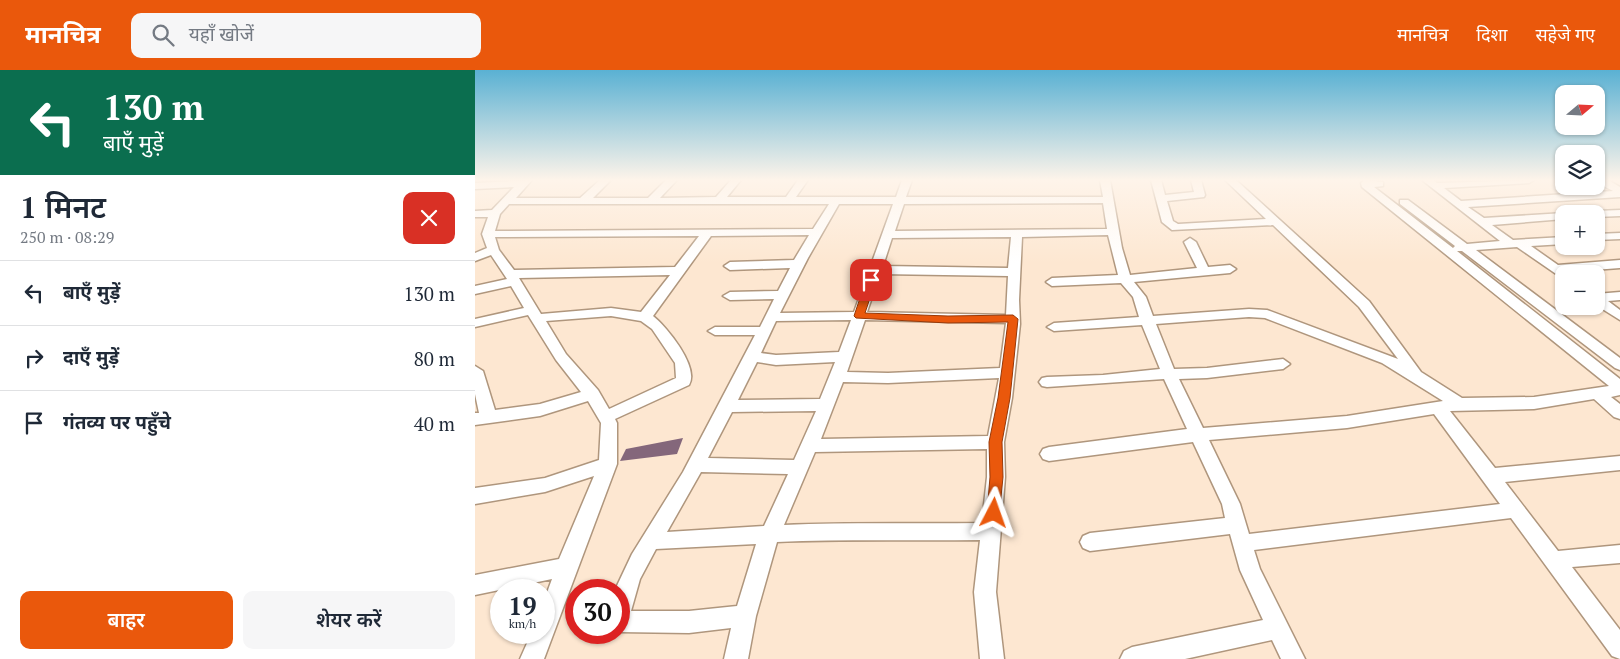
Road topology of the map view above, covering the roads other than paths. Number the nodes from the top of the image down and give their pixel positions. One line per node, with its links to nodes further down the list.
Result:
1 (500, 207): 10 (street)
2 (832, 207): 18 (street)
3 (899, 207): 22 (street)
4 (1110, 207): 19 (street)
5 (1164, 207): 15 (street)
6 (1259, 207): 15 (street)
7 (1394, 207): 30 (street)
8 (1411, 207): 28 (street)
9 (1462, 207): 16 (street)
10 (495, 213): 12 (street); 21 (street)
11 (1620, 213): 13 (street)
12 (475, 214)
13 (1605, 214)
14 (1555, 217): 16 (street)
15 (1275, 222): 69 (street)
16 (1481, 222): 27 (street)
17 (708, 232): 18 (street); 21 (street); 39 (street)
18 (816, 232): 32 (street)
19 (1113, 232): 20 (street); 43 (street)
20 (1017, 233): 22 (street); 41 (street)
21 (489, 234): 29 (street)
22 (888, 235): 38 (street)
23 (1620, 236): 24 (street)
24 (1605, 237)
25 (1555, 241): 27 (street)
26 (1189, 242): 40 (street)
27 (1514, 243): 28 (street); 37 (street)
28 (1465, 248): 30 (street); 64 (street)
29 (493, 250): 31 (street); 42 (street)
30 (1448, 250): 71 (street)
31 (475, 257)
32 (799, 264): 34 (street); 46 (street)
33 (1620, 264): 35 (street)
34 (730, 266)
35 (1605, 266)
36 (1230, 269): 40 (street)
37 (1555, 269)
38 (874, 270): 41 (street); 52 (street)
39 (679, 271): 42 (street); 54 (street)
40 (1204, 271): 43 (street)
41 (1014, 272): 55 (street)
42 (512, 277): 45 (street); 51 (street)
43 (1125, 279): 44 (street); 56 (street)
44 (1052, 282)
45 (475, 290)
46 (782, 295): 47 (street); 58 (street)
47 (730, 296)
48 (1620, 296): 49 (street)
49 (1605, 297)
50 (1605, 305): 53 (street)
51 (534, 314): 54 (street); 57 (street); 72 (street)
52 (859, 316): 55 (street); 58 (street); 62 (street)
53 (1620, 316)
54 (645, 318): 79 (street)
55 (1013, 319): 66 (street)
56 (1147, 321): 59 (street); 67 (street); 69 (street)
57 (475, 323)
58 (767, 324): 60 (street); 61 (street)
59 (1055, 327)
60 (715, 331)
61 (752, 357): 62 (street); 76 (street)
62 (845, 357): 68 (street)
63 (1283, 364): 67 (street)
64 (1620, 365)
65 (475, 371): 80 (street)
66 (1007, 372): 68 (street); 82 (street)
67 (1170, 375): 70 (street); 81 (street)
68 (837, 377): 75 (street)
69 (1418, 377): 74 (street)
70 (1047, 382)
71 (1620, 388): 73 (street)
72 (592, 394): 79 (street); 80 (street)
73 (1598, 394): 74 (street); 78 (street)
74 (1459, 404): 77 (street)
75 (826, 405): 76 (street); 83 (street)
76 (727, 406): 87 (street)
77 (1438, 407): 81 (street); 89 (street)
78 (1620, 414)
79 (605, 417): 86 (street)
80 (481, 418)
81 (1198, 435): 84 (street); 94 (street)
82 (995, 442): 83 (street); 92 (street)
83 (809, 446): 88 (street)
84 (1049, 454)
85 (1620, 463): 89 (street)
86 (608, 464): 90 (street); 99 (street)
87 (695, 465): 88 (street); 95 (street)
88 (800, 467): 93 (street)
89 (1489, 476): 91 (street)
90 (475, 496)
91 (1515, 510): 94 (street); 98 (street)
92 (992, 530): 93 (street); 110 (street)
93 (771, 533): 95 (street); 103 (street)
94 (1240, 534): 96 (street); 105 (street)
95 (650, 540): 100 (street)
96 (1090, 542)
97 (1620, 554): 98 (street)
98 (1553, 560): 107 (street)
99 (566, 567): 101 (street); 102 (street)
100 (630, 581)
101 (475, 585)
102 (555, 598)
103 (745, 616): 104 (street); 109 (street)
104 (630, 622)
105 (1278, 628): 111 (street); 112 (street)
106 (538, 644): 108 (street)
107 (1620, 648)
108 (532, 659)
109 (736, 659)
110 (992, 659)
111 (1132, 659)
112 (1293, 659)

